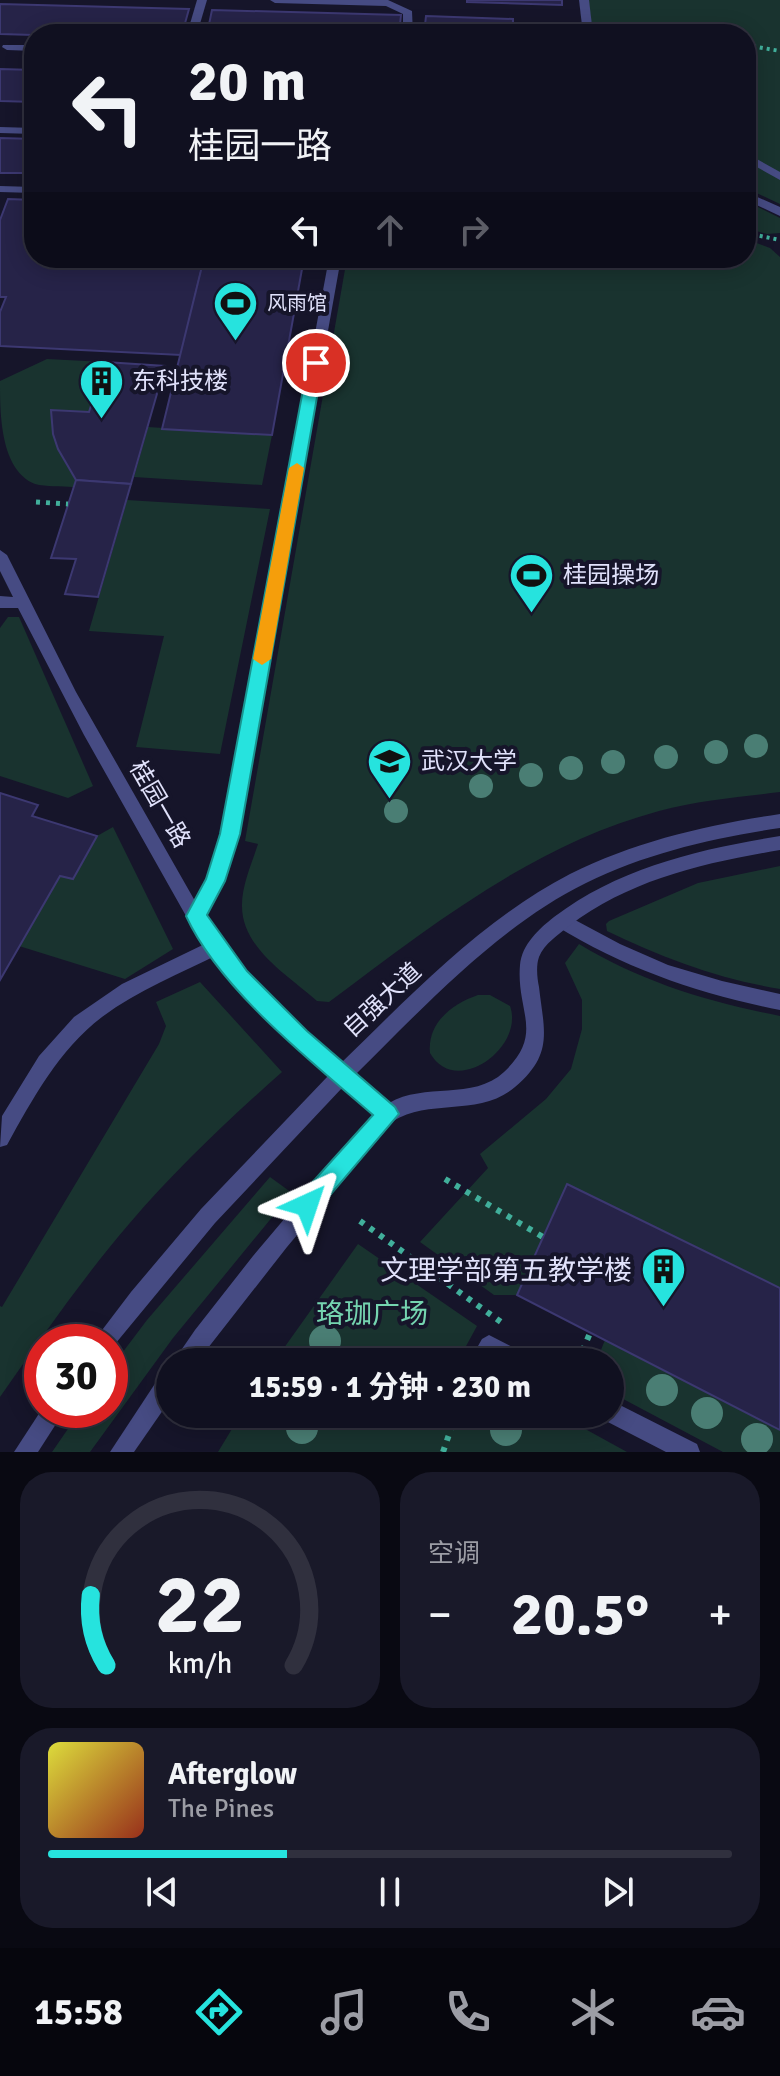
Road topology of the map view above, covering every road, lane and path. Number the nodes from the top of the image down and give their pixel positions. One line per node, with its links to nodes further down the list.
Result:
1 (202, 0): 4 (street)
2 (275, 0): 5 (street)
3 (584, 0): 6 (street)
4 (195, 24)
5 (408, 24)
6 (587, 24)
7 (7, 47): 9 (street)
8 (756, 47): 10 (path)
9 (24, 48)
10 (780, 51)
11 (0, 130): 12 (street)
12 (24, 131)
13 (756, 162): 14 (street)
14 (780, 177)
15 (0, 189): 16 (street)
16 (24, 190)
17 (756, 200): 18 (street)
18 (780, 212)
19 (756, 236): 20 (path)
20 (780, 240)
21 (333, 268): 28 (street)
22 (36, 502): 23 (path)
23 (68, 504)
24 (0, 555): 25 (street, 桂园一路)
25 (7, 604): 28 (street, 桂园一路)
26 (780, 821): 32 (street, 自强大道)
27 (780, 843): 29 (street)
28 (196, 916): 30 (street, 桂园一路)
29 (562, 921): 31 (street); 33 (street)
30 (215, 947): 32 (street, 桂园一路); 34 (street)
31 (780, 1002)
32 (341, 1075): 33 (street, 桂园一路); 39 (street, 自强大道)
33 (388, 1114): 42 (street)
34 (0, 1138)
35 (445, 1179): 37 (path)
36 (360, 1221): 38 (path)
37 (543, 1237)
38 (501, 1321)
39 (118, 1324)
40 (590, 1333): 44 (path)
41 (489, 1346): 43 (street)
42 (195, 1348)
43 (493, 1348)
44 (584, 1348)
45 (156, 1401): 50 (street)
46 (624, 1418): 52 (street)
47 (42, 1428): 49 (street)
48 (451, 1428): 51 (path)
49 (25, 1452)
50 (121, 1452)
51 (443, 1452)
52 (689, 1452)

